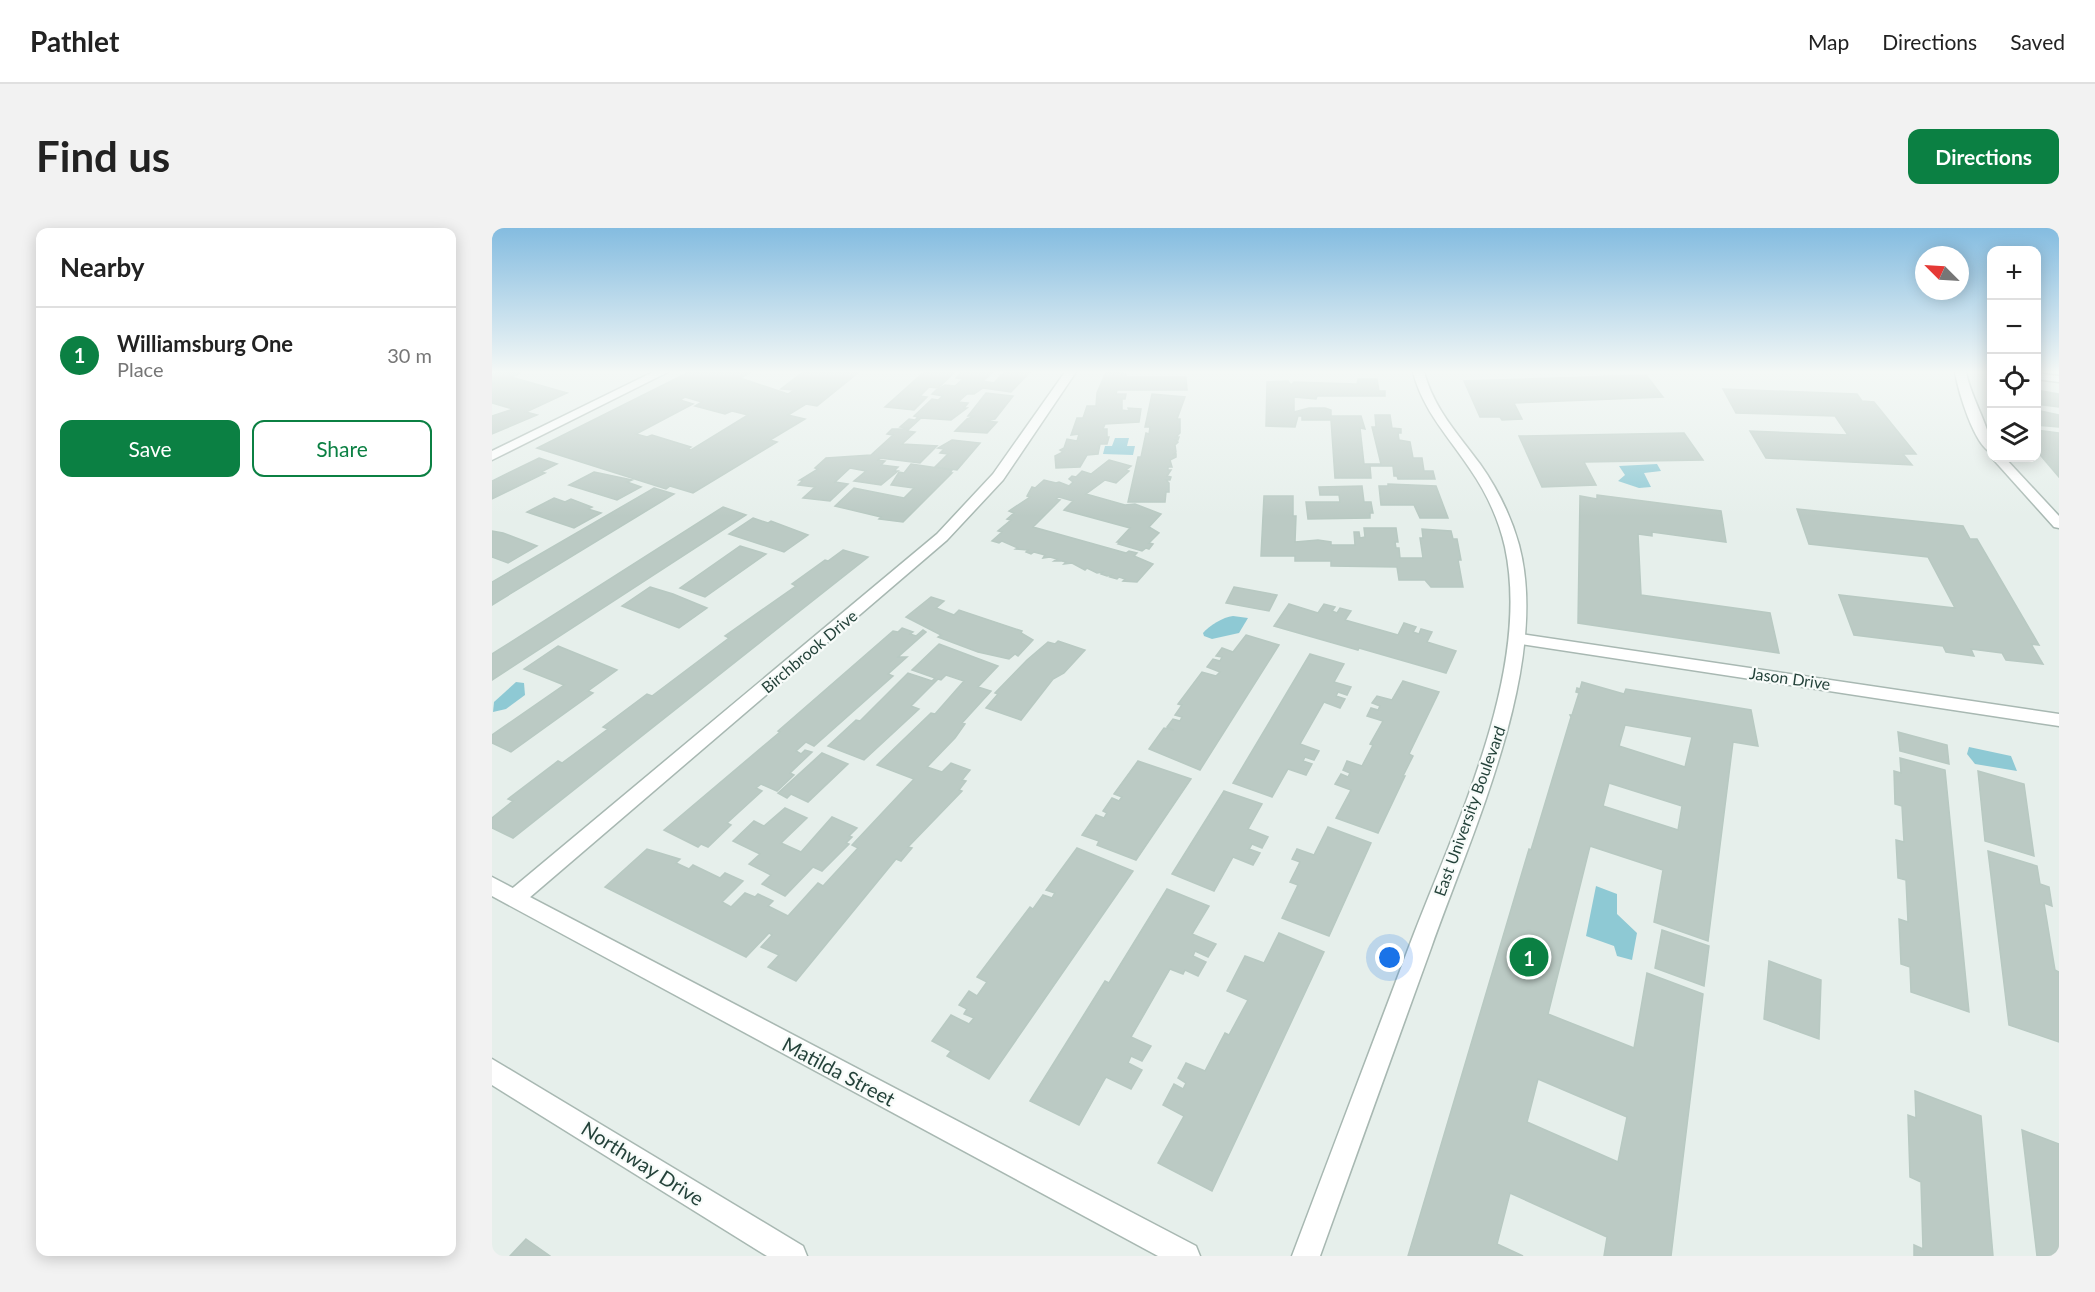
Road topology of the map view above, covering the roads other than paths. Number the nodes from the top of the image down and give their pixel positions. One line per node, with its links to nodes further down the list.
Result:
1 (565, 420): 6 (street)
2 (1037, 420): 12 (street, Birchbrook Drive)
3 (1438, 420): 9 (street, East University Boulevard)
4 (1974, 420): 5 (street)
5 (1987, 442)
6 (492, 456)
7 (2002, 462): 8 (street)
8 (2059, 524)
9 (1520, 639): 10 (street, Jason Drive); 16 (street, East University Boulevard)
10 (2059, 720)
11 (492, 886): 12 (street, Matilda Street)
12 (515, 898): 15 (street, Matilda Street)
13 (492, 1071): 14 (street, Northway Drive)
14 (793, 1256)
15 (1186, 1256)
16 (1306, 1256)

